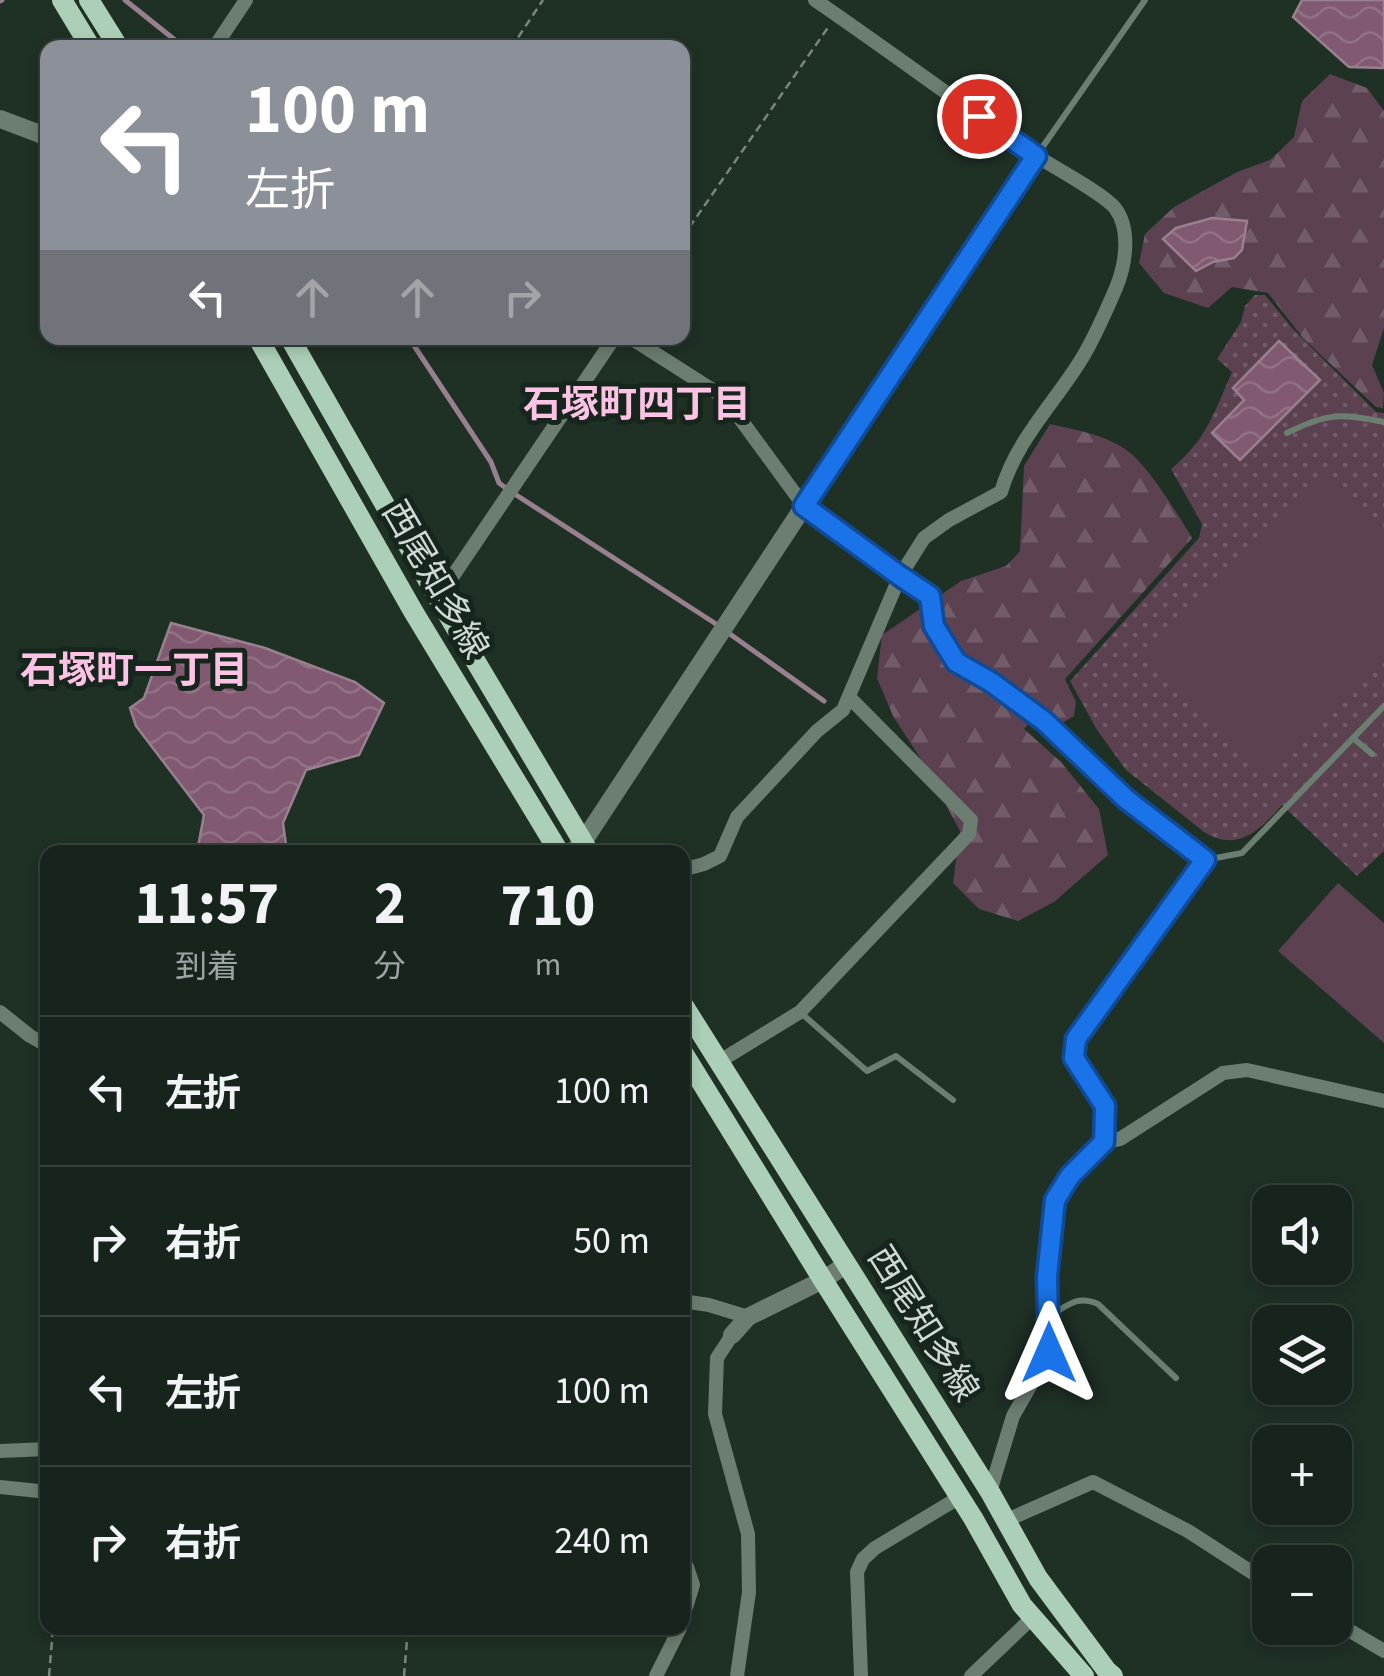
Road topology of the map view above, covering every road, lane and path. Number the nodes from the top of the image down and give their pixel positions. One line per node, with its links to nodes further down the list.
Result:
1 (62, 0): 8 (main road)
2 (89, 0): 9 (main road)
3 (246, 0): 10 (street)
4 (543, 0): 11 (path)
5 (815, 0): 7 (street)
6 (1145, 0): 14 (lane)
7 (836, 15): 14 (street); 15 (path)
8 (87, 40)
9 (113, 40)
10 (219, 40)
11 (516, 40)
12 (0, 119): 13 (street)
13 (40, 135)
14 (1036, 156): 22 (street); 23 (street)
15 (690, 226)
16 (262, 345): 29 (main road, 西尾知多線)
17 (294, 345): 24 (main road, 西尾知多線)
18 (609, 345): 24 (street)
19 (642, 345): 22 (street)
20 (1384, 422): 21 (lane)
21 (1287, 433)
22 (804, 506): 23 (street); 31 (street)
23 (900, 576): 25 (street); 32 (lane)
24 (438, 598): 30 (main road, 西尾知多線)
25 (849, 697): 33 (street); 35 (street)
26 (1384, 706): 27 (lane)
27 (1354, 738): 28 (lane); 32 (lane)
28 (1372, 754)
29 (555, 845)
30 (579, 845)
31 (584, 845)
32 (1205, 860): 42 (street)
33 (690, 868)
34 (0, 1012): 37 (street)
35 (800, 1012): 38 (street); 40 (lane)
36 (690, 1015): 38 (main road, 西尾知多線)
37 (40, 1042)
38 (720, 1062): 43 (main road, 西尾知多線)
39 (690, 1064): 44 (main road, 西尾知多線)
40 (953, 1100)
41 (1384, 1101): 42 (street)
42 (1104, 1142): 46 (street)
43 (847, 1264): 44 (street); 54 (main road, 西尾知多線)
44 (823, 1280): 47 (street); 55 (main road, 西尾知多線)
45 (690, 1301): 47 (street)
46 (1050, 1316): 49 (lane); 54 (street)
47 (748, 1317): 48 (street)
48 (732, 1336): 67 (street)
49 (1176, 1378)
50 (40, 1450): 51 (street)
51 (0, 1452)
52 (0, 1487): 53 (street)
53 (40, 1491)
54 (990, 1492): 56 (main road, 西尾知多線)
55 (960, 1497): 58 (main road, 西尾知多線); 68 (street)
56 (1007, 1520): 57 (street); 71 (main road, 西尾知多線)
57 (1252, 1573)
58 (1032, 1618): 69 (street); 70 (main road, 西尾知多線)
59 (1352, 1632): 63 (street)
60 (52, 1635): 64 (path)
61 (407, 1635): 65 (path)
62 (676, 1635): 66 (street)
63 (1384, 1651)
64 (49, 1676)
65 (404, 1676)
66 (656, 1676)
67 (737, 1676)
68 (860, 1676)
69 (971, 1676)
70 (1084, 1676)
71 (1113, 1676)

